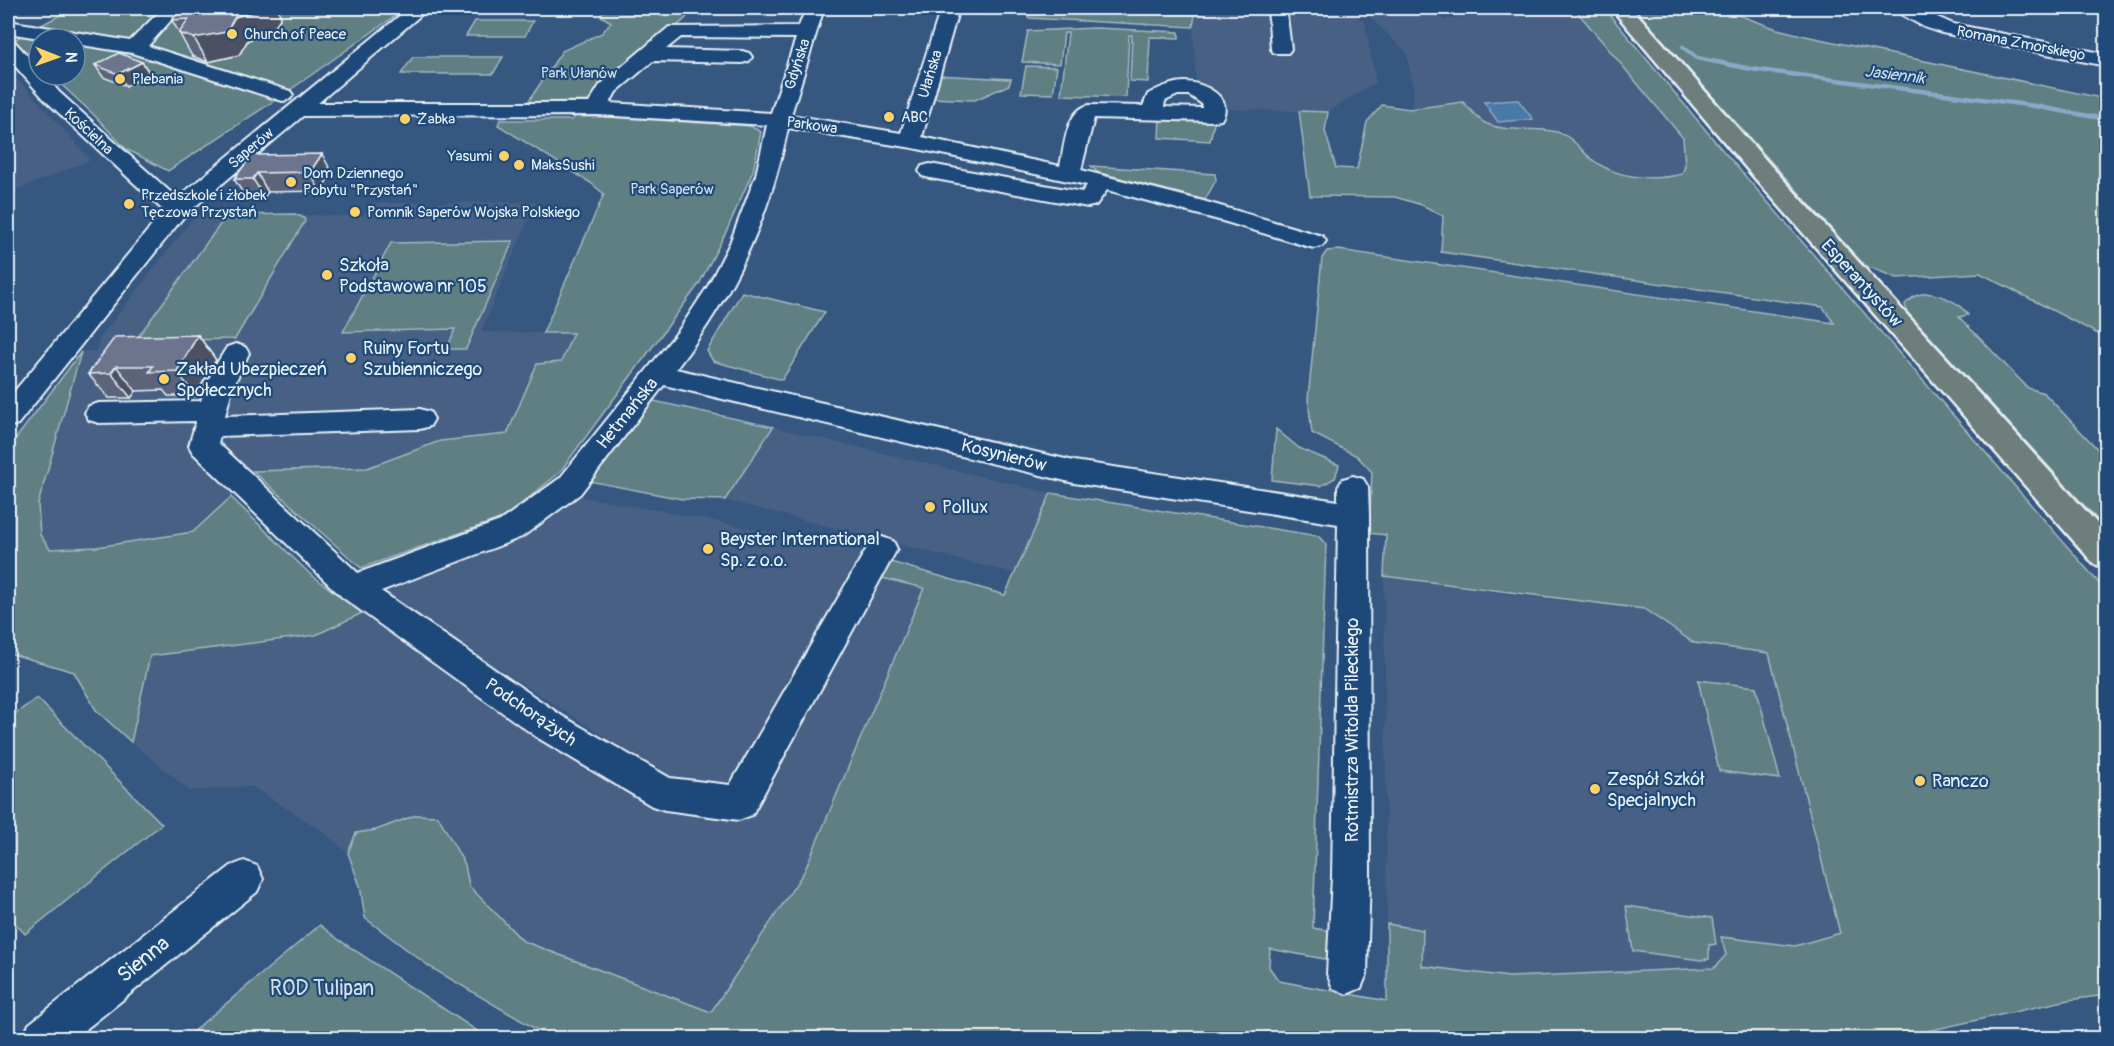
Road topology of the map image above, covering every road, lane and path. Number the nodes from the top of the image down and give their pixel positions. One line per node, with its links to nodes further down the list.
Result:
1 (172, 8): 13 (street)
2 (420, 8): 18 (street, Saperów)
3 (815, 8): 11 (street, Gdyńska)
4 (950, 8): 22 (street, Ułańska)
5 (1277, 8): 14 (street)
6 (1620, 8): 36 (main road, Esperantystów)
7 (1904, 8): 17 (street, Romana Zmorskiego)
8 (691, 14): 10 (street)
9 (8, 27): 13 (street, Parkowa)
10 (676, 31): 11 (street); 15 (street)
11 (807, 32): 21 (street, Gdyńska)
12 (8, 46): 26 (street, Kościelna)
13 (135, 48): 18 (street, Parkowa)
14 (1281, 50)
15 (648, 56): 16 (street); 19 (street)
16 (742, 57)
17 (2106, 60)
18 (290, 102): 19 (street, Parkowa); 26 (street, Saperów)
19 (596, 109): 21 (street, Parkowa)
20 (1152, 112): 24 (street)
21 (779, 120): 22 (street, Parkowa); 29 (street, Hetmańska)
22 (910, 140): 24 (street, Parkowa)
23 (930, 171): 25 (street)
24 (1069, 174): 25 (street, Parkowa)
25 (1102, 182): 27 (street, Parkowa)
26 (177, 210): 31 (street, Saperów)
27 (1314, 241)
28 (236, 353): 32 (street, Podchorążych)
29 (658, 374): 34 (street, Kosynierów); 37 (street, Hetmańska)
30 (99, 413): 32 (street)
31 (8, 417)
32 (210, 418): 33 (street); 37 (street, Podchorążych)
33 (420, 419)
34 (1354, 501): 39 (street, Rotmistrza Witolda Pileckiego)
35 (882, 549): 37 (street, Podchorążych)
36 (2106, 555)
37 (353, 588)
38 (244, 879): 40 (street, Sienna)
39 (1347, 974)
40 (43, 1038)

